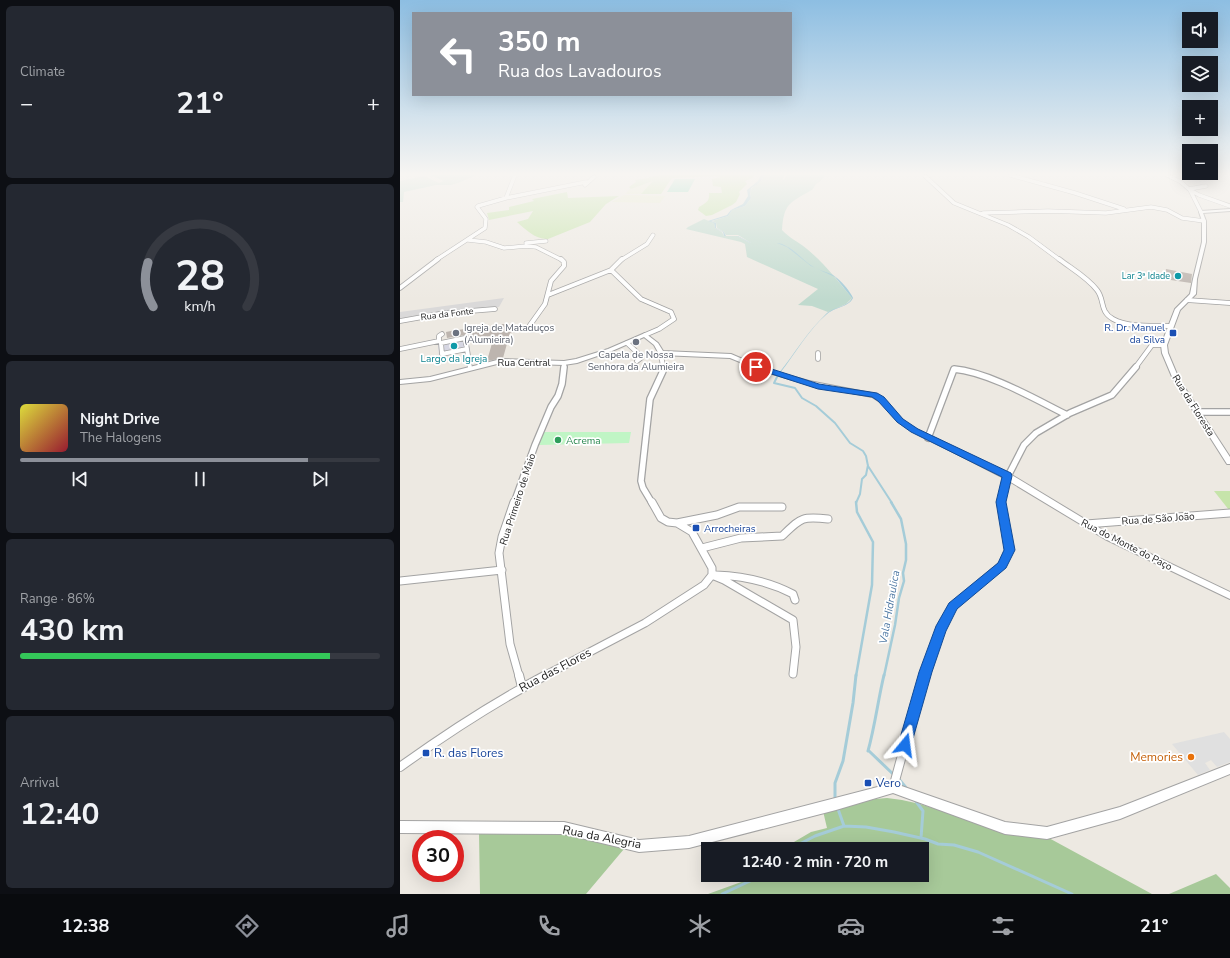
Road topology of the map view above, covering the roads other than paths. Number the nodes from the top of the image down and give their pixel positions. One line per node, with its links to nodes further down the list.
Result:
1 (485, 217): 7 (street)
2 (990, 217): 19 (street)
3 (1180, 217): 5 (street)
4 (1203, 217): 5 (street)
5 (1204, 221): 15 (street)
6 (653, 235): 10 (street)
7 (468, 240): 9 (street); 11 (street)
8 (546, 241): 9 (street)
9 (510, 247): 14 (street)
10 (611, 270): 14 (street); 22 (street)
11 (406, 284): 12 (street); 13 (street)
12 (400, 285)
13 (400, 288)
14 (548, 296): 20 (street)
15 (1187, 300): 16 (street); 19 (street)
16 (1230, 302)
17 (495, 309): 18 (street, Rua da Fonte)
18 (400, 321)
19 (1171, 326): 25 (street)
20 (532, 330)
21 (442, 334): 23 (street)
22 (645, 335): 24 (street, Rua Central); 28 (street)
23 (440, 342): 26 (street); 27 (street); 27 (street)
24 (627, 343): 31 (street); 32 (street, Rua Central)
25 (1164, 345): 35 (street, Rua da Floresta); 37 (street)
26 (400, 349)
27 (467, 349): 33 (street)
28 (661, 353): 38 (street, Rua do Monte do Paço); 44 (street)
29 (818, 353): 30 (street)
30 (818, 359)
31 (638, 361)
32 (564, 363): 33 (street, Rua Central); 47 (street, Rua Primeiro de Maio)
33 (470, 368): 34 (street, Rua Central)
34 (400, 382)
35 (1197, 412): 36 (street); 39 (street, Rua da Floresta)
36 (1230, 412)
37 (1067, 415): 38 (street); 40 (street)
38 (928, 438): 40 (street, Rua do Monte do Paço)
39 (1230, 462)
40 (1007, 476): 45 (street, Rua do Monte do Paço); 56 (street)
41 (782, 507): 44 (street)
42 (1230, 513): 45 (street, Rua de São João)
43 (828, 519): 46 (street)
44 (677, 523): 46 (street)
45 (1086, 524): 50 (street, Rua do Monte do Paço)
46 (702, 548): 48 (street)
47 (502, 570): 49 (street); 53 (street, Rua Primeiro de Maio)
48 (712, 575): 51 (street); 52 (street); 53 (street, Rua das Flores)
49 (400, 580)
50 (1230, 596)
51 (795, 600)
52 (793, 674)
53 (522, 687): 54 (street, Rua das Flores)
54 (400, 767)
55 (1230, 769): 56 (street)
56 (892, 788): 57 (street, Rua da Alegria)
57 (400, 827)

